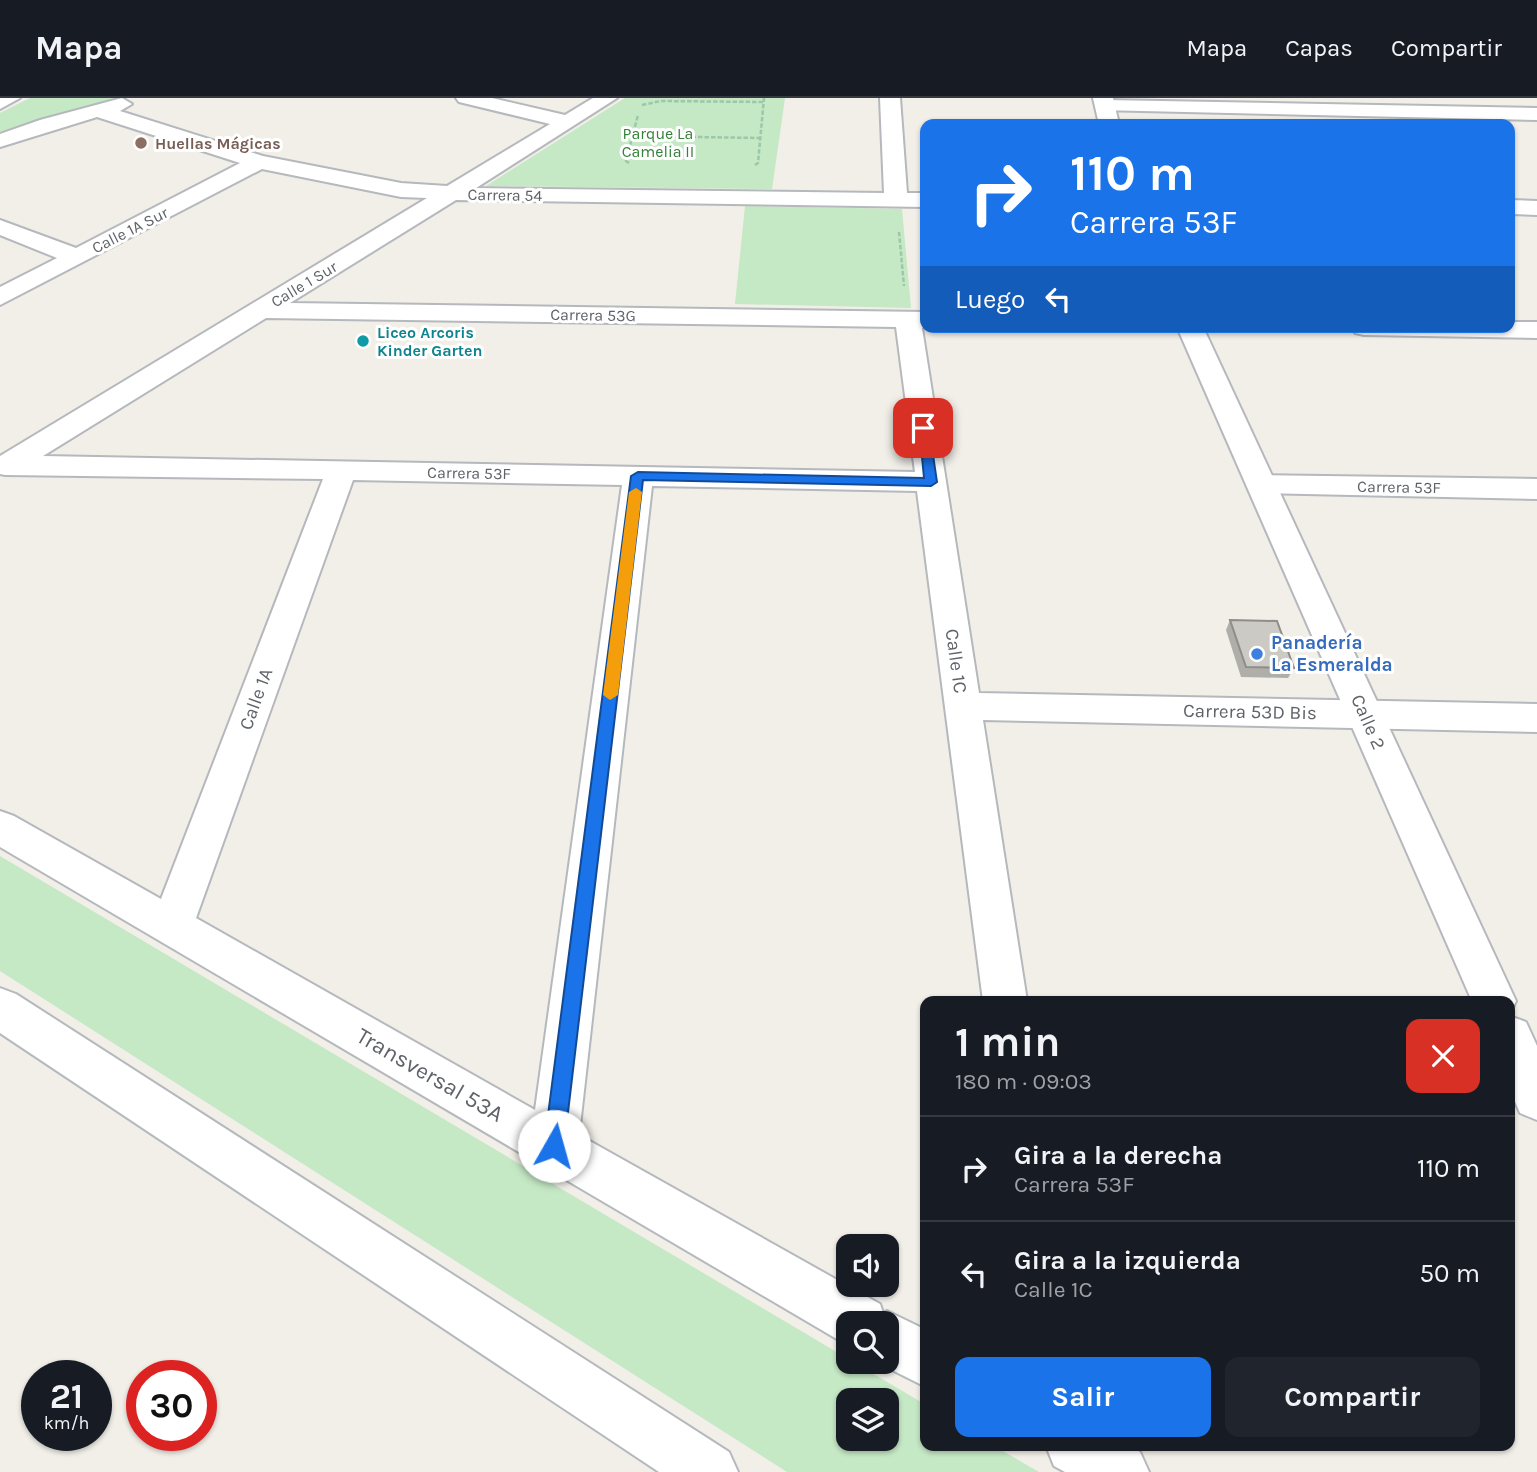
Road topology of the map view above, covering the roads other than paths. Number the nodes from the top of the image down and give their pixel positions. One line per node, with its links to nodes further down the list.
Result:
1 (10, 98): 6 (street)
2 (144, 98): 8 (street)
3 (466, 98): 10 (street)
4 (607, 98): 10 (street, Calle 1 Sur)
5 (890, 98): 14 (street)
6 (0, 103)
7 (1106, 109): 9 (street)
8 (96, 110): 11 (street); 12 (street, Carrera 54)
9 (1537, 114)
10 (568, 122): 13 (street, Calle 1 Sur)
11 (0, 141)
12 (259, 162): 13 (street, Carrera 54); 19 (street, Calle 1A Sur)
13 (453, 193): 14 (street, Carrera 54); 21 (street, Calle 1 Sur)
14 (896, 199): 15 (street, Carrera 54)
15 (920, 200)
16 (1515, 207): 17 (street)
17 (1537, 208)
18 (0, 227): 19 (street)
19 (77, 257): 20 (street, Calle 1A Sur)
20 (0, 297)
21 (261, 310): 22 (street, Carrera 53G); 26 (street, Calle 1 Sur)
22 (917, 320): 29 (street, Calle 1C)
23 (1515, 330): 24 (street)
24 (1537, 330)
25 (1193, 333): 30 (street, Calle 2)
26 (4, 466): 27 (street, Carrera 53F)
27 (341, 471): 28 (street, Carrera 53F); 36 (street, Calle 1A)
28 (638, 476): 29 (street, Carrera 53F); 42 (street)
29 (931, 482): 32 (street, Calle 1C)
30 (1261, 484): 31 (street, Carrera 53F); 33 (street, Calle 2)
31 (1537, 489)
32 (962, 706): 33 (street, Carrera 53D Bis); 37 (street, Calle 1C)
33 (1364, 714): 34 (street, Carrera 53D Bis); 38 (street, Calle 2)
34 (1537, 718)
35 (0, 827): 36 (street, Transversal 53A)
36 (172, 928): 42 (street, Transversal 53A)
37 (1004, 996)
38 (1492, 996)
39 (0, 1009): 47 (street)
40 (1520, 1043): 41 (street)
41 (1537, 1097)
42 (554, 1146): 43 (street, Transversal 53A)
43 (840, 1311)
44 (899, 1345): 45 (street)
45 (920, 1357)
46 (1083, 1451): 48 (street)
47 (709, 1472)
48 (1120, 1472)

